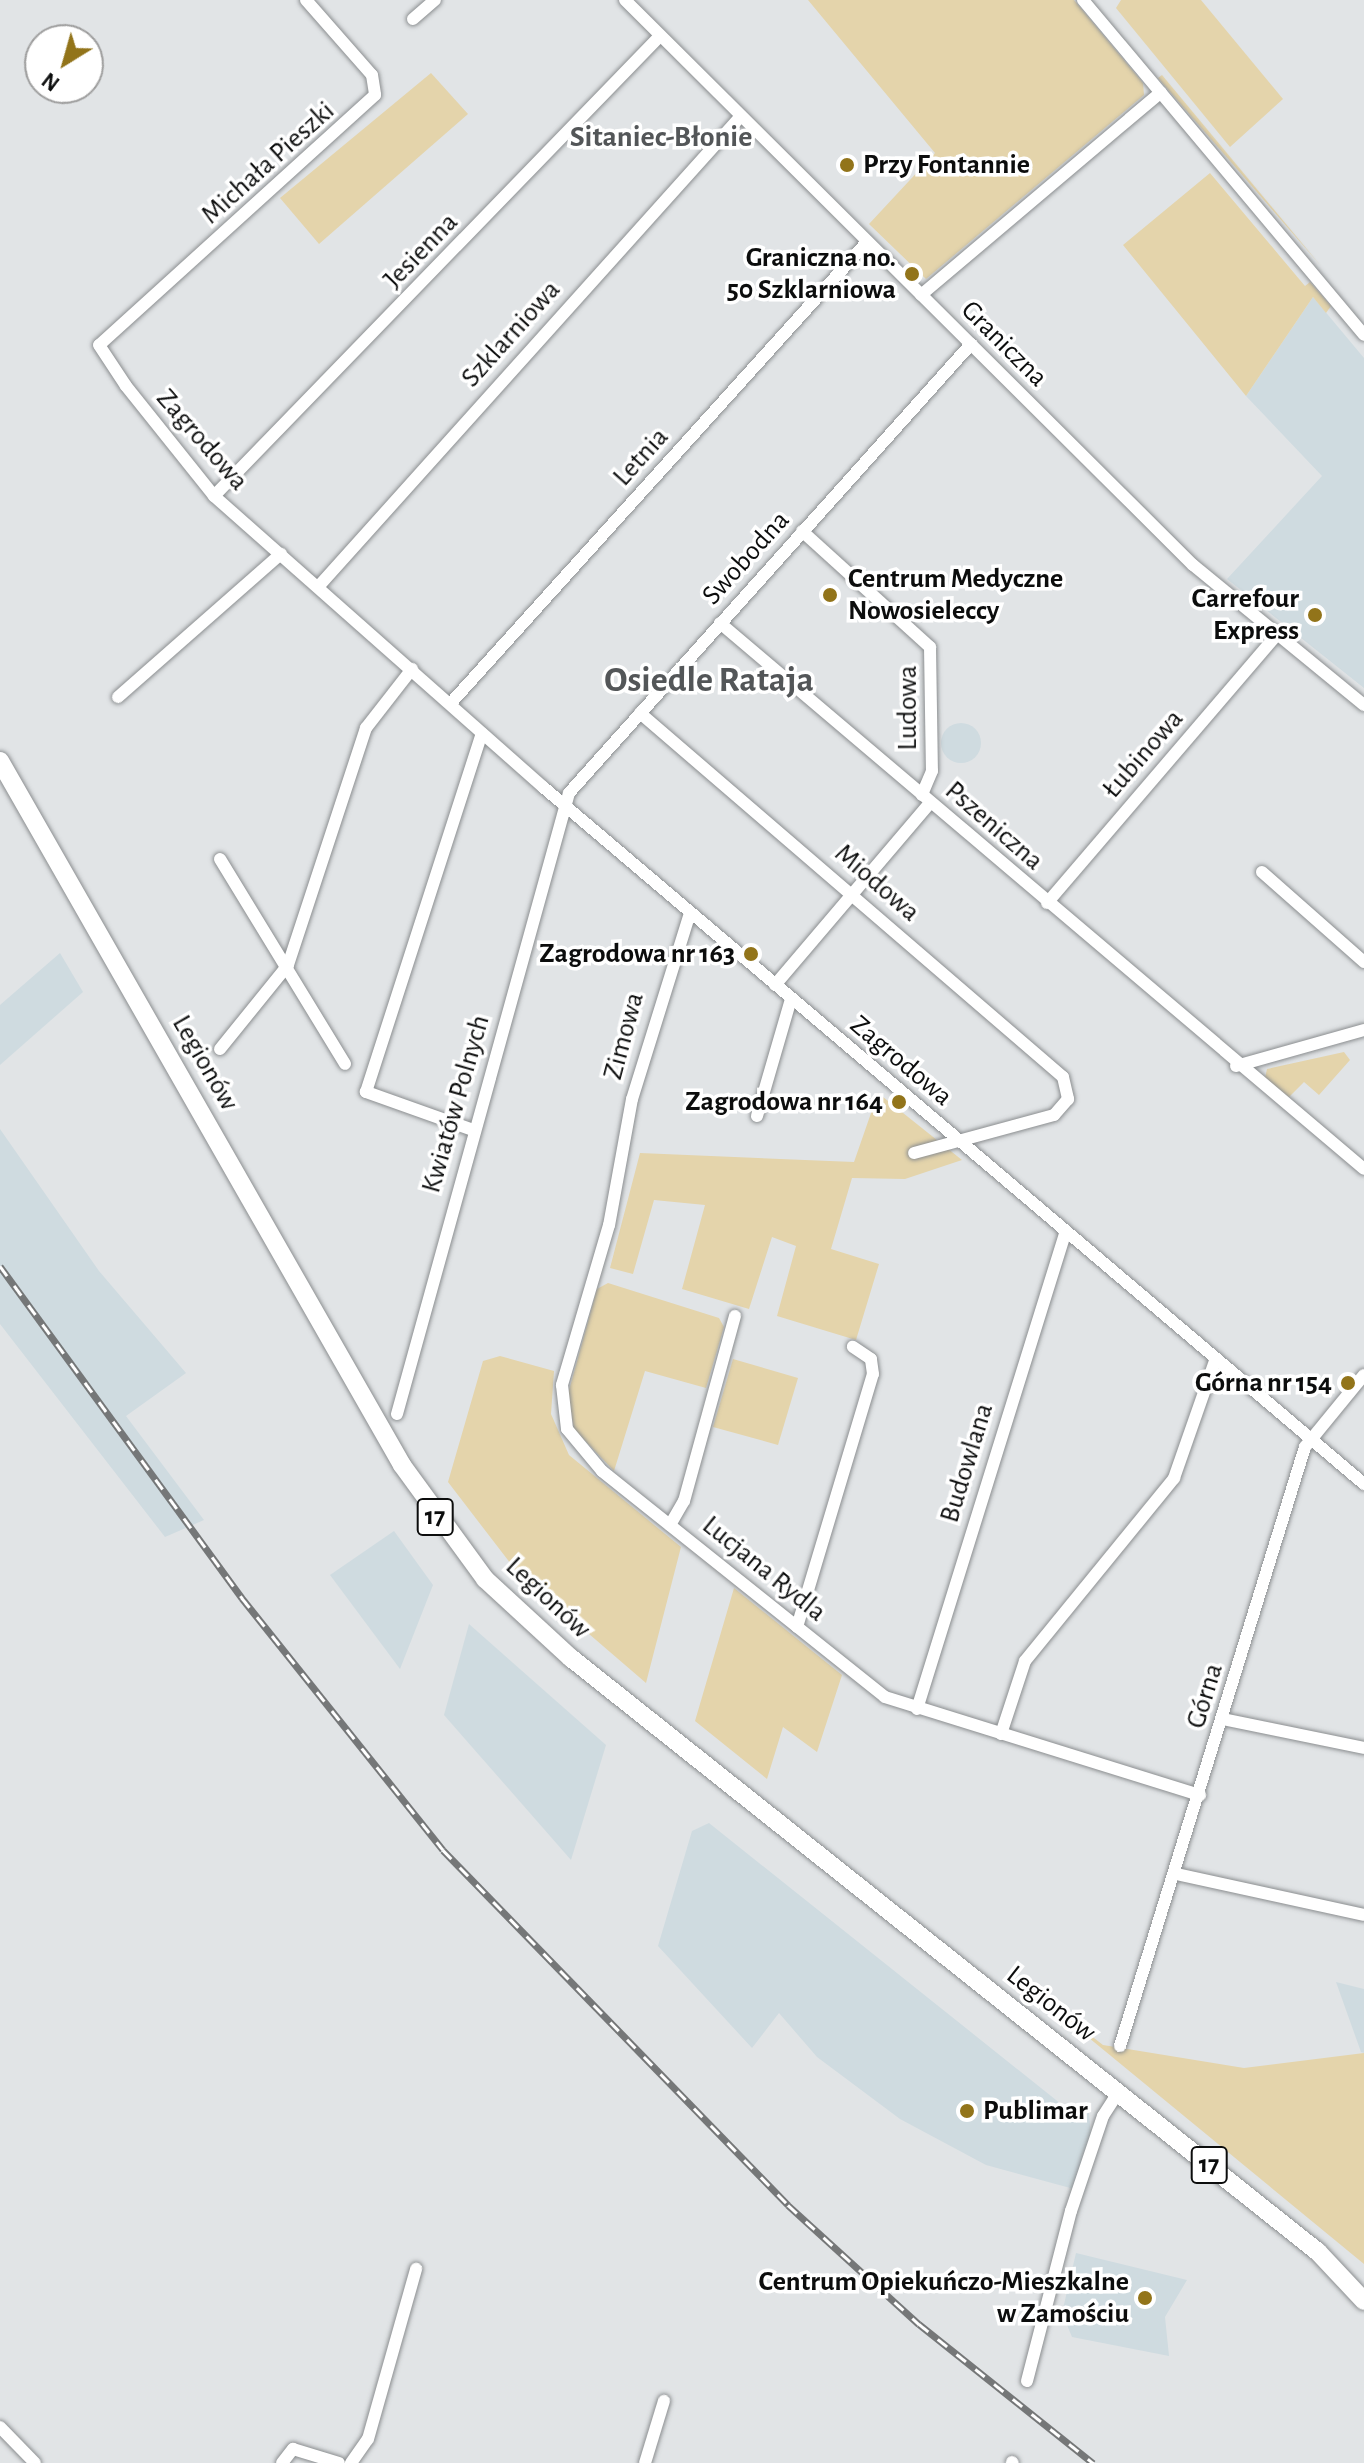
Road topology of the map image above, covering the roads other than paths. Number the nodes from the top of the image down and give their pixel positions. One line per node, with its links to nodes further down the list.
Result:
1 (306, 0): 13 (street, Michała Pieszki)
2 (435, 0): 5 (street)
3 (625, 0): 6 (street, Graniczna)
4 (1083, 0): 7 (street)
5 (413, 19)
6 (660, 36): 8 (street, Graniczna); 14 (street, Jesienna)
7 (1161, 92): 10 (street); 11 (street)
8 (741, 116): 9 (street, Graniczna); 17 (street, Szklarniowa)
9 (867, 242): 10 (street, Graniczna); 22 (street, Letnia)
10 (921, 295): 12 (street, Graniczna)
11 (1364, 335)
12 (971, 344): 15 (street, Swobodna); 19 (street, Graniczna)
13 (99, 345): 14 (street, Zagrodowa)
14 (214, 496): 16 (street, Zagrodowa)
15 (802, 531): 18 (street, Swobodna); 27 (street, Ludowa)
16 (281, 554): 17 (street, Zagrodowa); 21 (street)
17 (318, 587): 20 (street, Zagrodowa)
18 (720, 623): 24 (street, Swobodna); 27 (street, Pszeniczna)
19 (1275, 637): 23 (street, Graniczna); 32 (street, Łubinowa)
20 (412, 669): 22 (street, Zagrodowa); 35 (street)
21 (118, 697)
22 (450, 704): 25 (street, Zagrodowa)
23 (1364, 705)
24 (640, 713): 28 (street, Swobodna); 31 (street, Miodowa)
25 (482, 733): 28 (street, Zagrodowa); 43 (street)
26 (0, 761): 66 (highway, Legionów / 17)
27 (926, 799): 31 (street); 32 (street, Pszeniczna)
28 (567, 808): 33 (street, Zagrodowa); 43 (street, Kwiatów Polnych)
29 (220, 859): 35 (street)
30 (1262, 872): 34 (street)
31 (854, 894): 36 (street); 44 (street, Miodowa)
32 (1047, 903): 41 (street, Pszeniczna)
33 (690, 913): 36 (street, Zagrodowa); 47 (street, Zimowa)
34 (1364, 962)
35 (288, 965): 39 (street); 40 (street)
36 (775, 985): 37 (street, Zagrodowa)
37 (791, 999): 42 (street); 44 (street, Zagrodowa)
38 (1364, 1030): 41 (street)
39 (220, 1049)
40 (345, 1064)
41 (1236, 1066): 46 (street, Pszeniczna)
42 (757, 1116)
43 (473, 1130): 53 (street, Kwiatów Polnych)
44 (958, 1141): 45 (street); 48 (street, Zagrodowa)
45 (914, 1153)
46 (1364, 1169)
47 (618, 1176): 56 (street, Lucjana Rydla)
48 (1066, 1232): 51 (street, Zagrodowa); 58 (street, Budowlana)
49 (735, 1316): 56 (street)
50 (853, 1347): 57 (street)
51 (1215, 1361): 54 (street, Zagrodowa); 60 (street)
52 (1364, 1375): 54 (street, Górna)
53 (397, 1414)
54 (1308, 1441): 55 (street, Zagrodowa); 59 (street, Górna)
55 (1364, 1484)
56 (670, 1525): 57 (street, Lucjana Rydla)
57 (797, 1627): 58 (street, Lucjana Rydla)
58 (917, 1709): 60 (street, Lucjana Rydla)
59 (1223, 1719): 61 (street); 62 (street, Górna)
60 (1001, 1734): 62 (street, Lucjana Rydla)
61 (1364, 1748)
62 (1200, 1795): 63 (street, Górna)
63 (1176, 1874): 64 (street); 65 (street, Górna)
64 (1364, 1915)
65 (1120, 2046)
66 (1118, 2093): 67 (highway, Legionów / 17); 71 (street)
67 (1318, 2252): 69 (highway, Legionów / 17); 70 (highway, Legionów / 17)
68 (416, 2269): 77 (street)
69 (1364, 2282)
70 (1364, 2301)
71 (1027, 2381)
72 (664, 2401): 78 (street)
73 (0, 2427): 74 (street)
74 (35, 2463)
75 (282, 2463): 76 (street)
76 (339, 2463)
77 (351, 2463)
78 (645, 2463)

